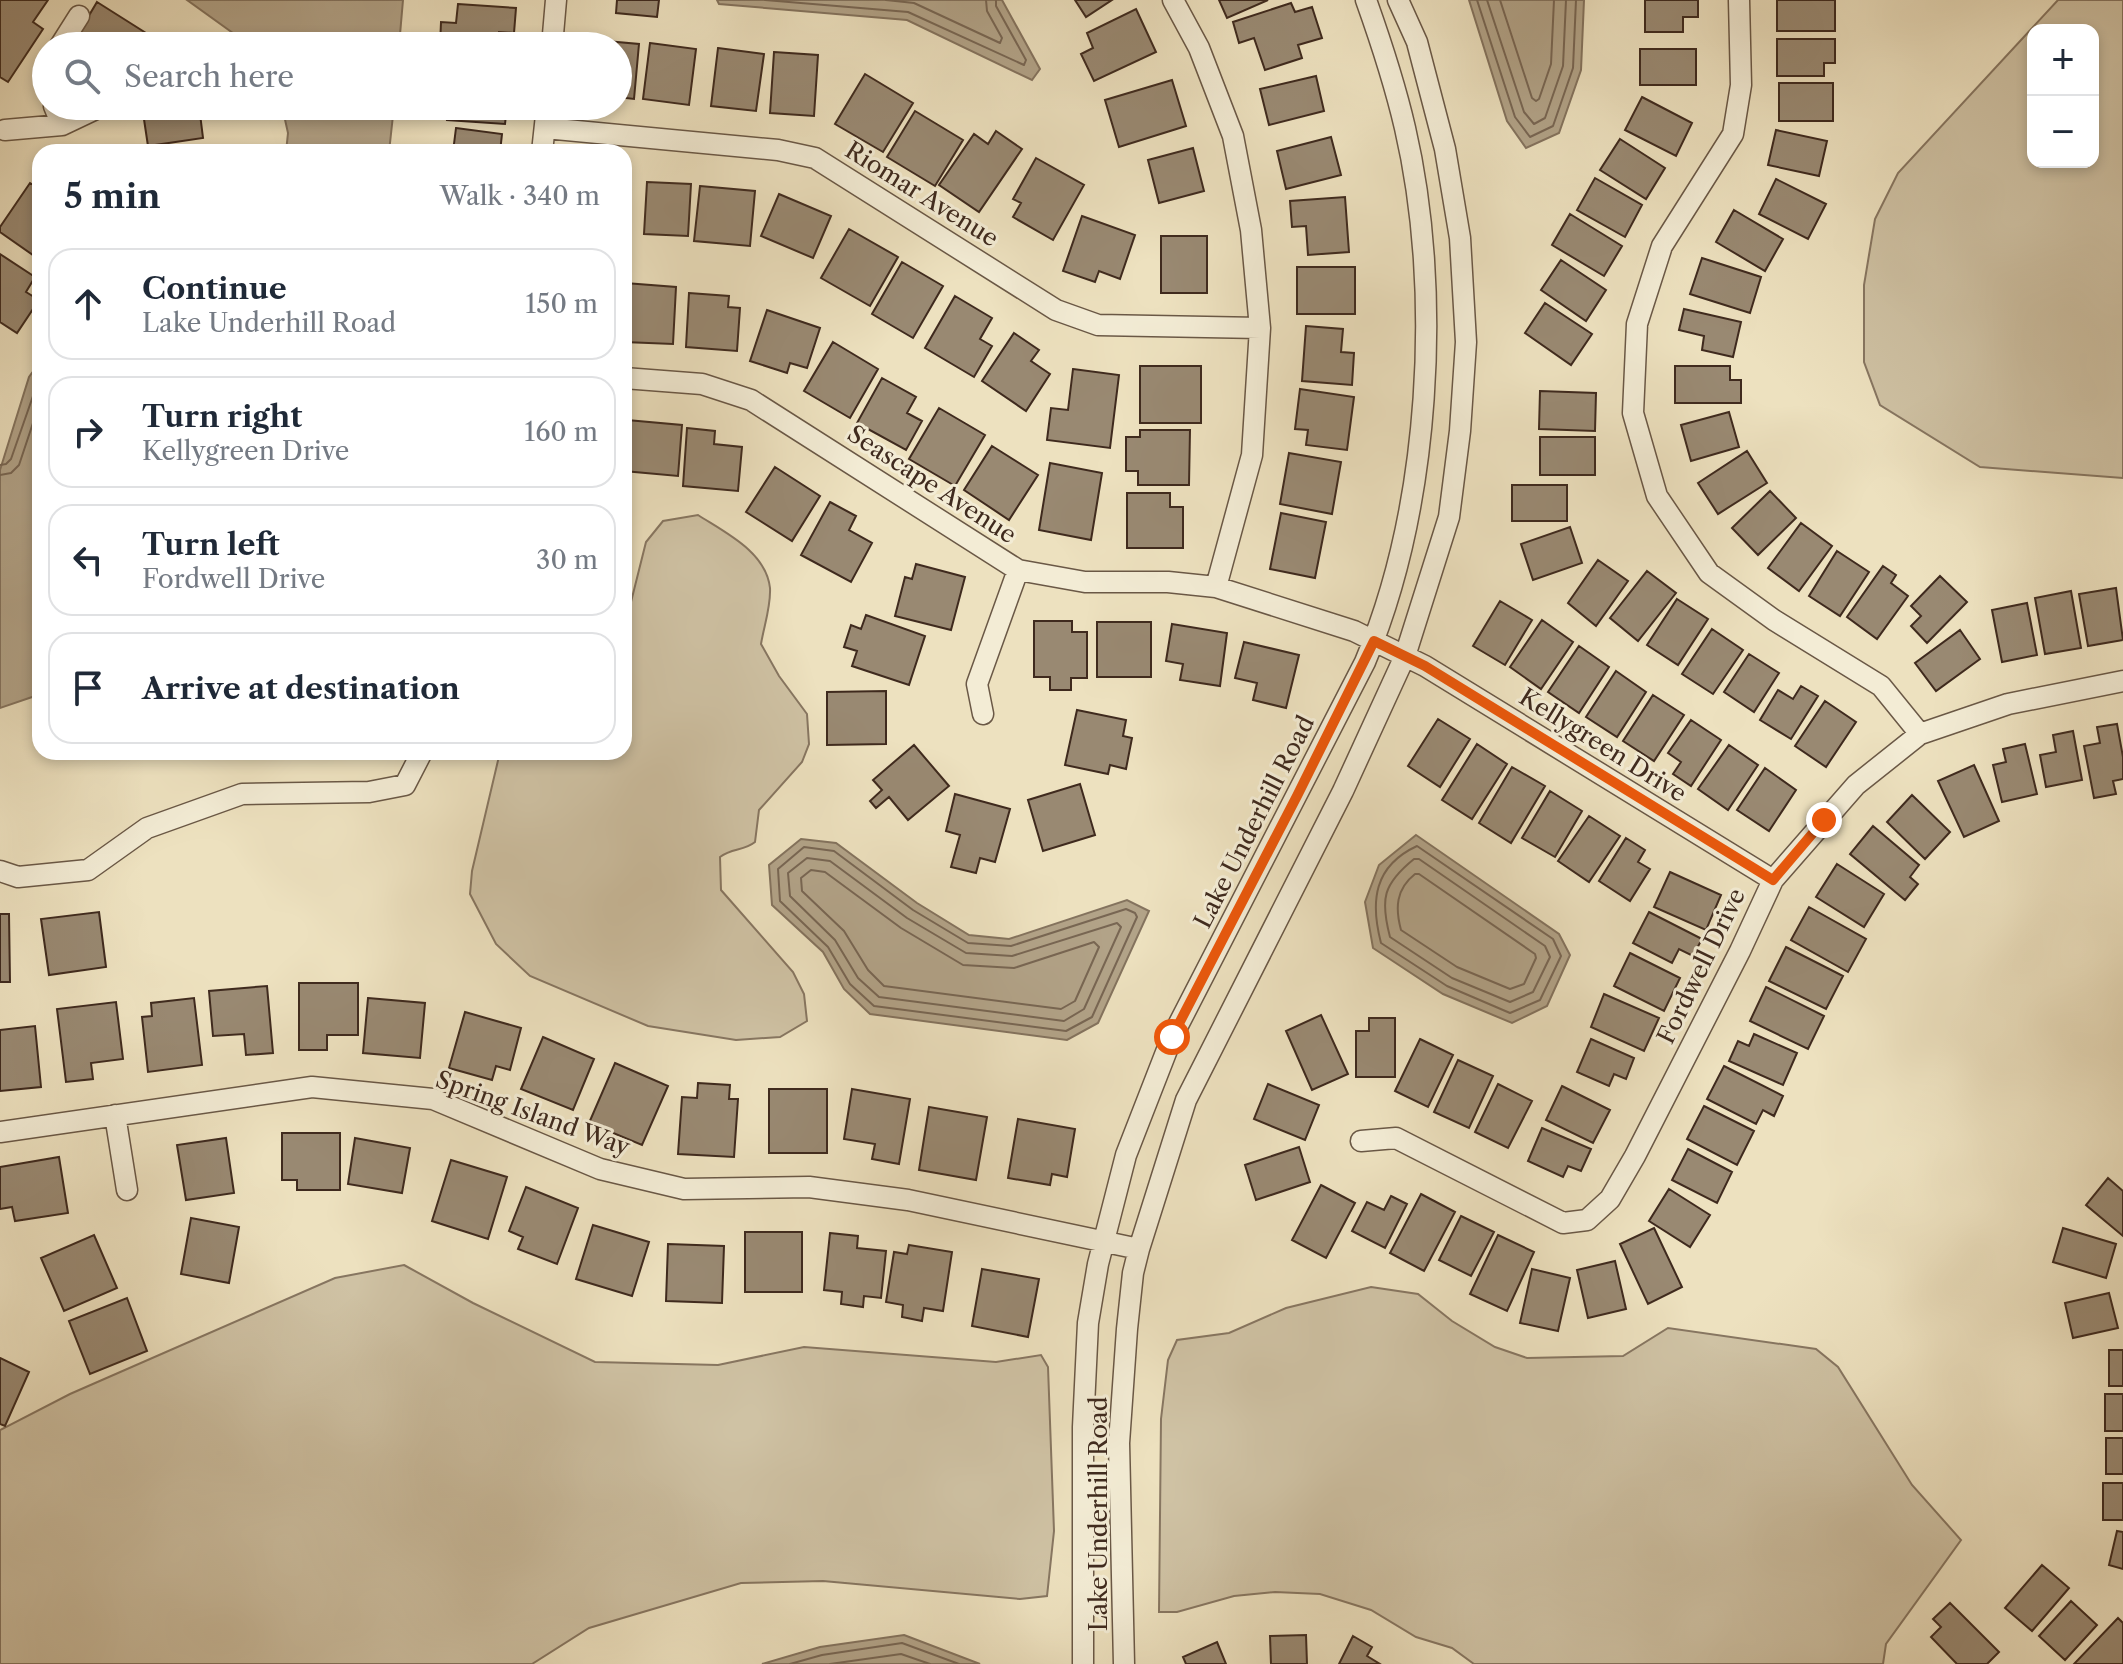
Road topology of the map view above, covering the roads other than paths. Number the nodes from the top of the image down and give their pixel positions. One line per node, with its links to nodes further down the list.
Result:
1 (556, 0): 8 (street)
2 (1173, 0): 14 (street)
3 (1366, 0): 18 (street, Lake Underhill Road)
4 (1398, 0): 19 (street, Lake Underhill Road)
5 (1739, 0): 22 (street)
6 (79, 16): 7 (street)
7 (69, 32)
8 (553, 32)
9 (46, 120): 12 (street)
10 (546, 120): 11 (street)
11 (545, 128): 13 (street); 14 (street, Riomar Avenue)
12 (2, 134)
13 (543, 144)
14 (1260, 328): 17 (street)
15 (632, 379): 16 (street, Seascape Avenue)
16 (1018, 570): 17 (street, Seascape Avenue); 21 (street)
17 (1216, 587): 18 (street, Seascape Avenue)
18 (1374, 641): 19 (street, Seascape Avenue); 30 (street, Lake Underhill Road)
19 (1405, 656): 25 (street, Kellygreen Drive); 31 (street, Lake Underhill Road)
20 (2123, 681): 22 (street, Fordwell Drive)
21 (983, 714)
22 (1920, 734): 25 (street, Fordwell Drive)
23 (418, 760): 24 (street)
24 (0, 871)
25 (1773, 880): 28 (street, Fordwell Drive)
26 (115, 1115): 27 (street, Spring Island Way); 29 (street); 30 (street, Spring Island Way)
27 (0, 1132)
28 (1361, 1141)
29 (127, 1190)
30 (1103, 1241): 31 (street, Spring Island Way); 32 (street, Lake Underhill Road)
31 (1139, 1249): 33 (street, Lake Underhill Road)
32 (1083, 1664)
33 (1124, 1664)

